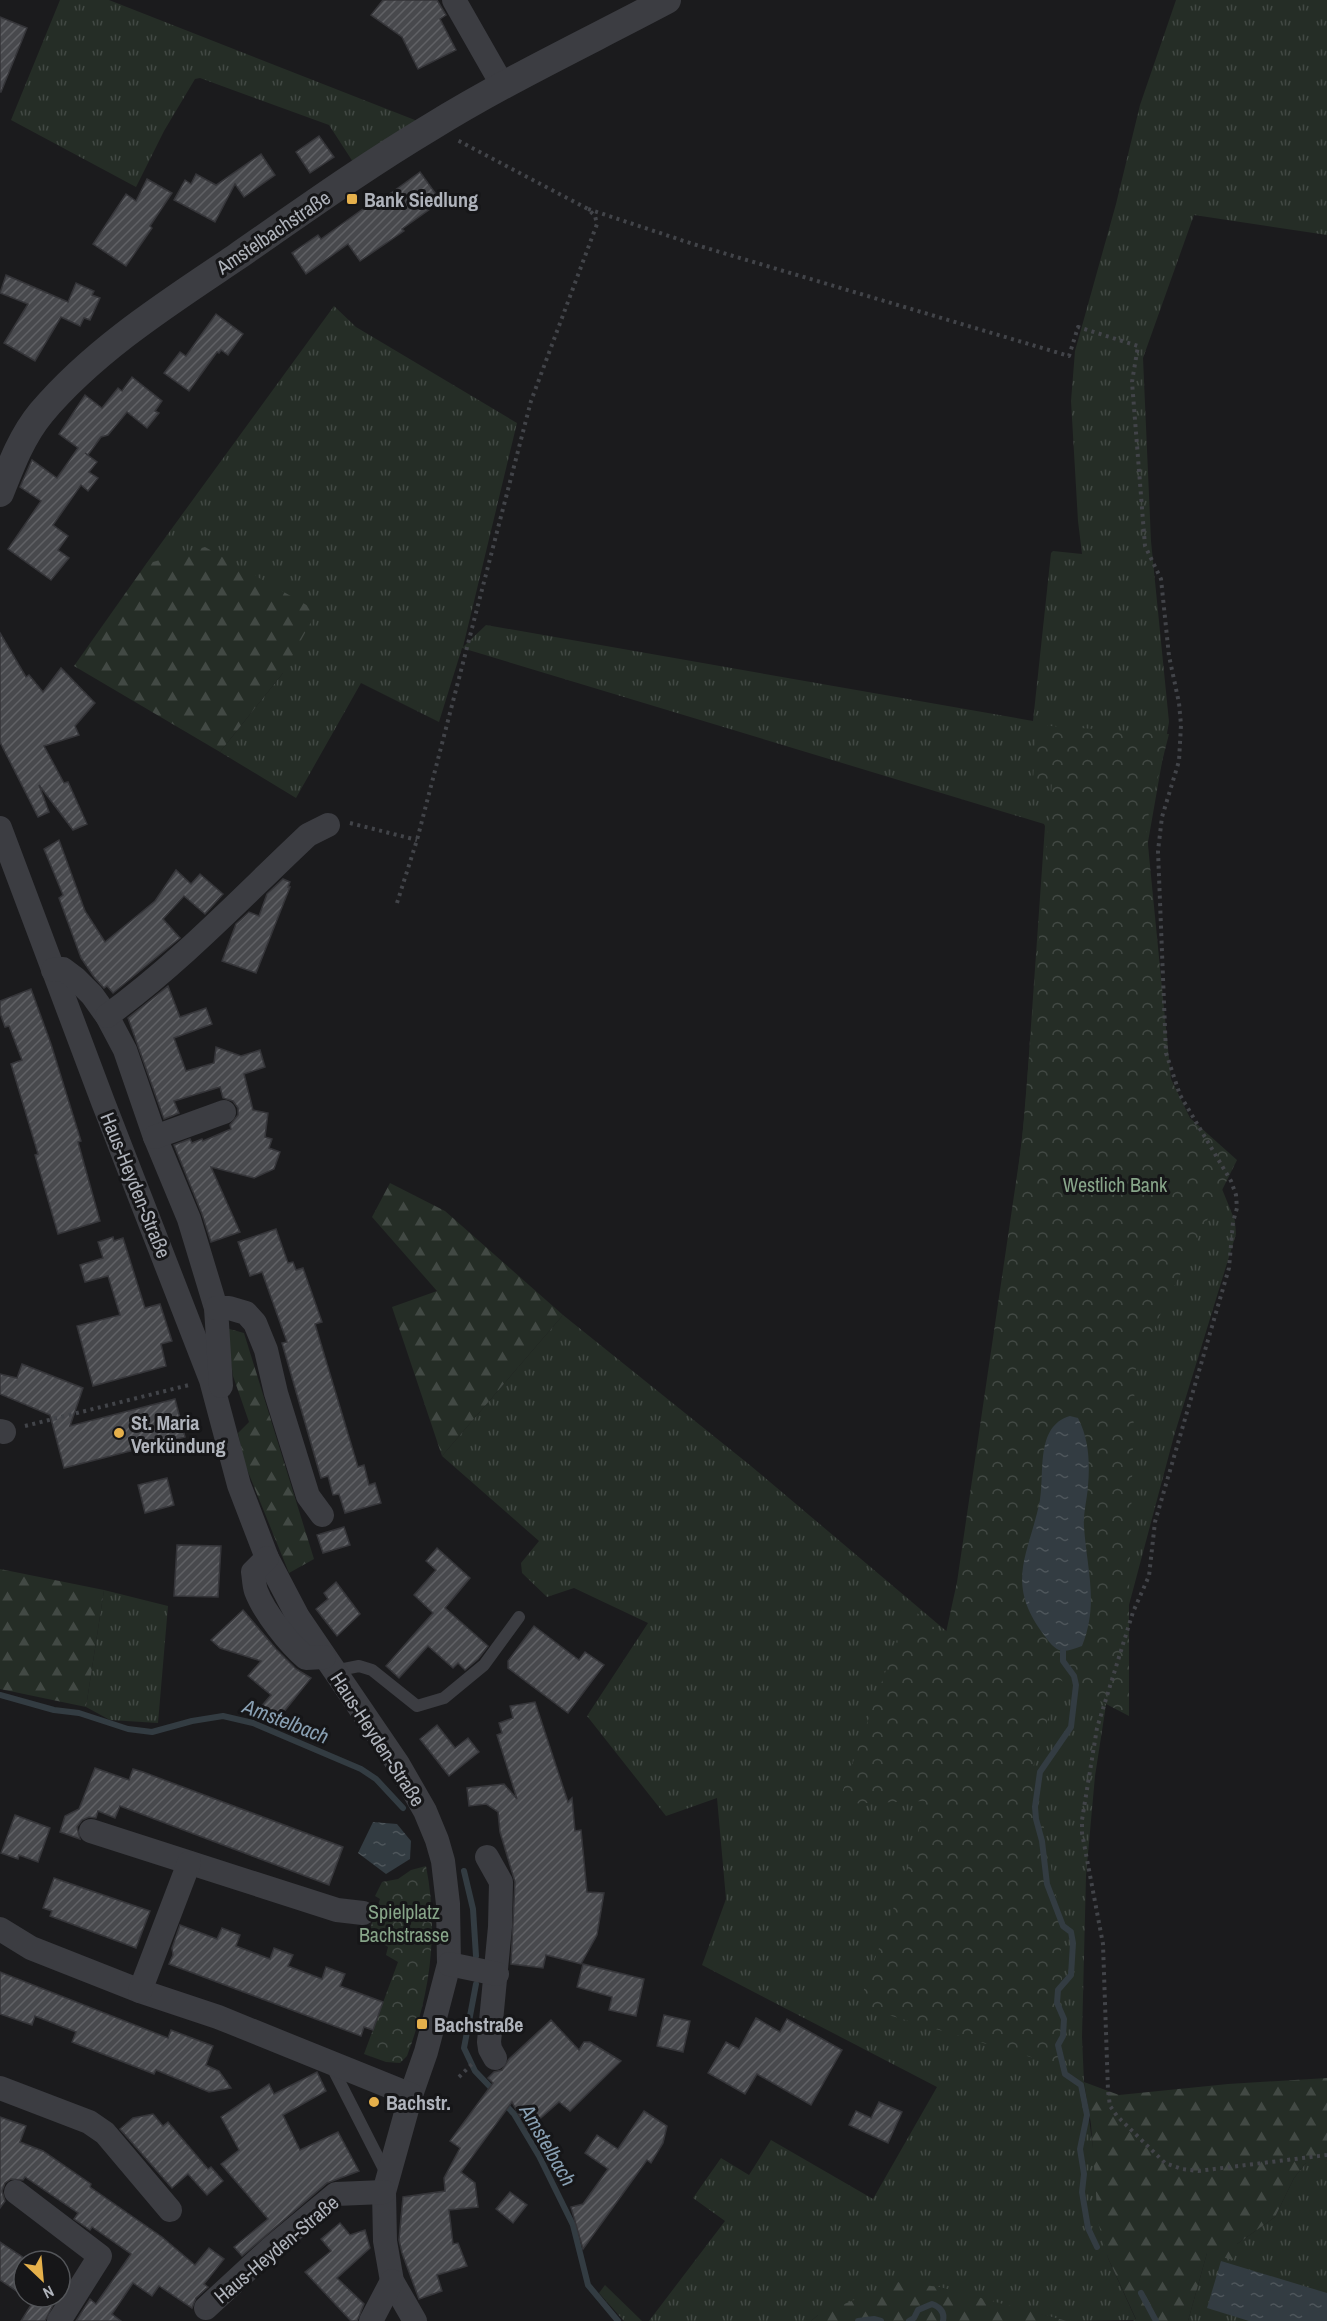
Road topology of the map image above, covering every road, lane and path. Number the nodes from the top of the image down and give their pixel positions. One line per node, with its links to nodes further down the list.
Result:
1 (454, 0): 3 (street)
2 (667, 0): 3 (street, Amstelbachstraße)
3 (503, 86): 4 (street, Amstelbachstraße)
4 (431, 126): 5 (path); 6 (street, Amstelbachstraße)
5 (588, 209): 9 (path); 34 (path)
6 (0, 493)
7 (328, 825): 9 (path); 12 (street)
8 (0, 828): 11 (street, Haus-Heyden-Straße)
9 (417, 840): 10 (path)
10 (397, 903)
11 (53, 970): 12 (street, Haus-Heyden-Straße); 16 (street, Haus-Heyden-Straße)
12 (107, 1016): 14 (street, Haus-Heyden-Straße)
13 (224, 1112): 14 (street, Haus-Heyden-Straße)
14 (155, 1137): 15 (street, Haus-Heyden-Straße)
15 (216, 1308): 16 (street, Haus-Heyden-Straße); 18 (street)
16 (215, 1390): 17 (path); 20 (street, Haus-Heyden-Straße)
17 (2, 1431)
18 (322, 1515)
19 (519, 1617): 20 (lane)
20 (329, 1664): 26 (street, Haus-Heyden-Straße)
21 (91, 1831): 23 (street)
22 (487, 1857): 26 (street, Haus-Heyden-Straße)
23 (189, 1863): 24 (street); 27 (street)
24 (363, 1913)
25 (0, 1929): 27 (street)
26 (474, 1969): 28 (street, Haus-Heyden-Straße); 33 (street, Haus-Heyden-Straße)
27 (140, 1990): 29 (street)
28 (495, 2058)
29 (330, 2064): 33 (street); 35 (lane)
30 (469, 2067): 31 (path)
31 (459, 2077)
32 (0, 2088): 37 (street)
33 (411, 2095): 35 (street, Haus-Heyden-Straße)
34 (1327, 2155)
35 (386, 2185): 38 (street, Haus-Heyden-Straße); 39 (street, Haus-Heyden-Straße)
36 (16, 2192): 40 (street)
37 (170, 2210)
38 (392, 2281): 41 (street); 42 (street, Haus-Heyden-Straße)
39 (206, 2308)
40 (59, 2321)
41 (371, 2321)
42 (415, 2321)

